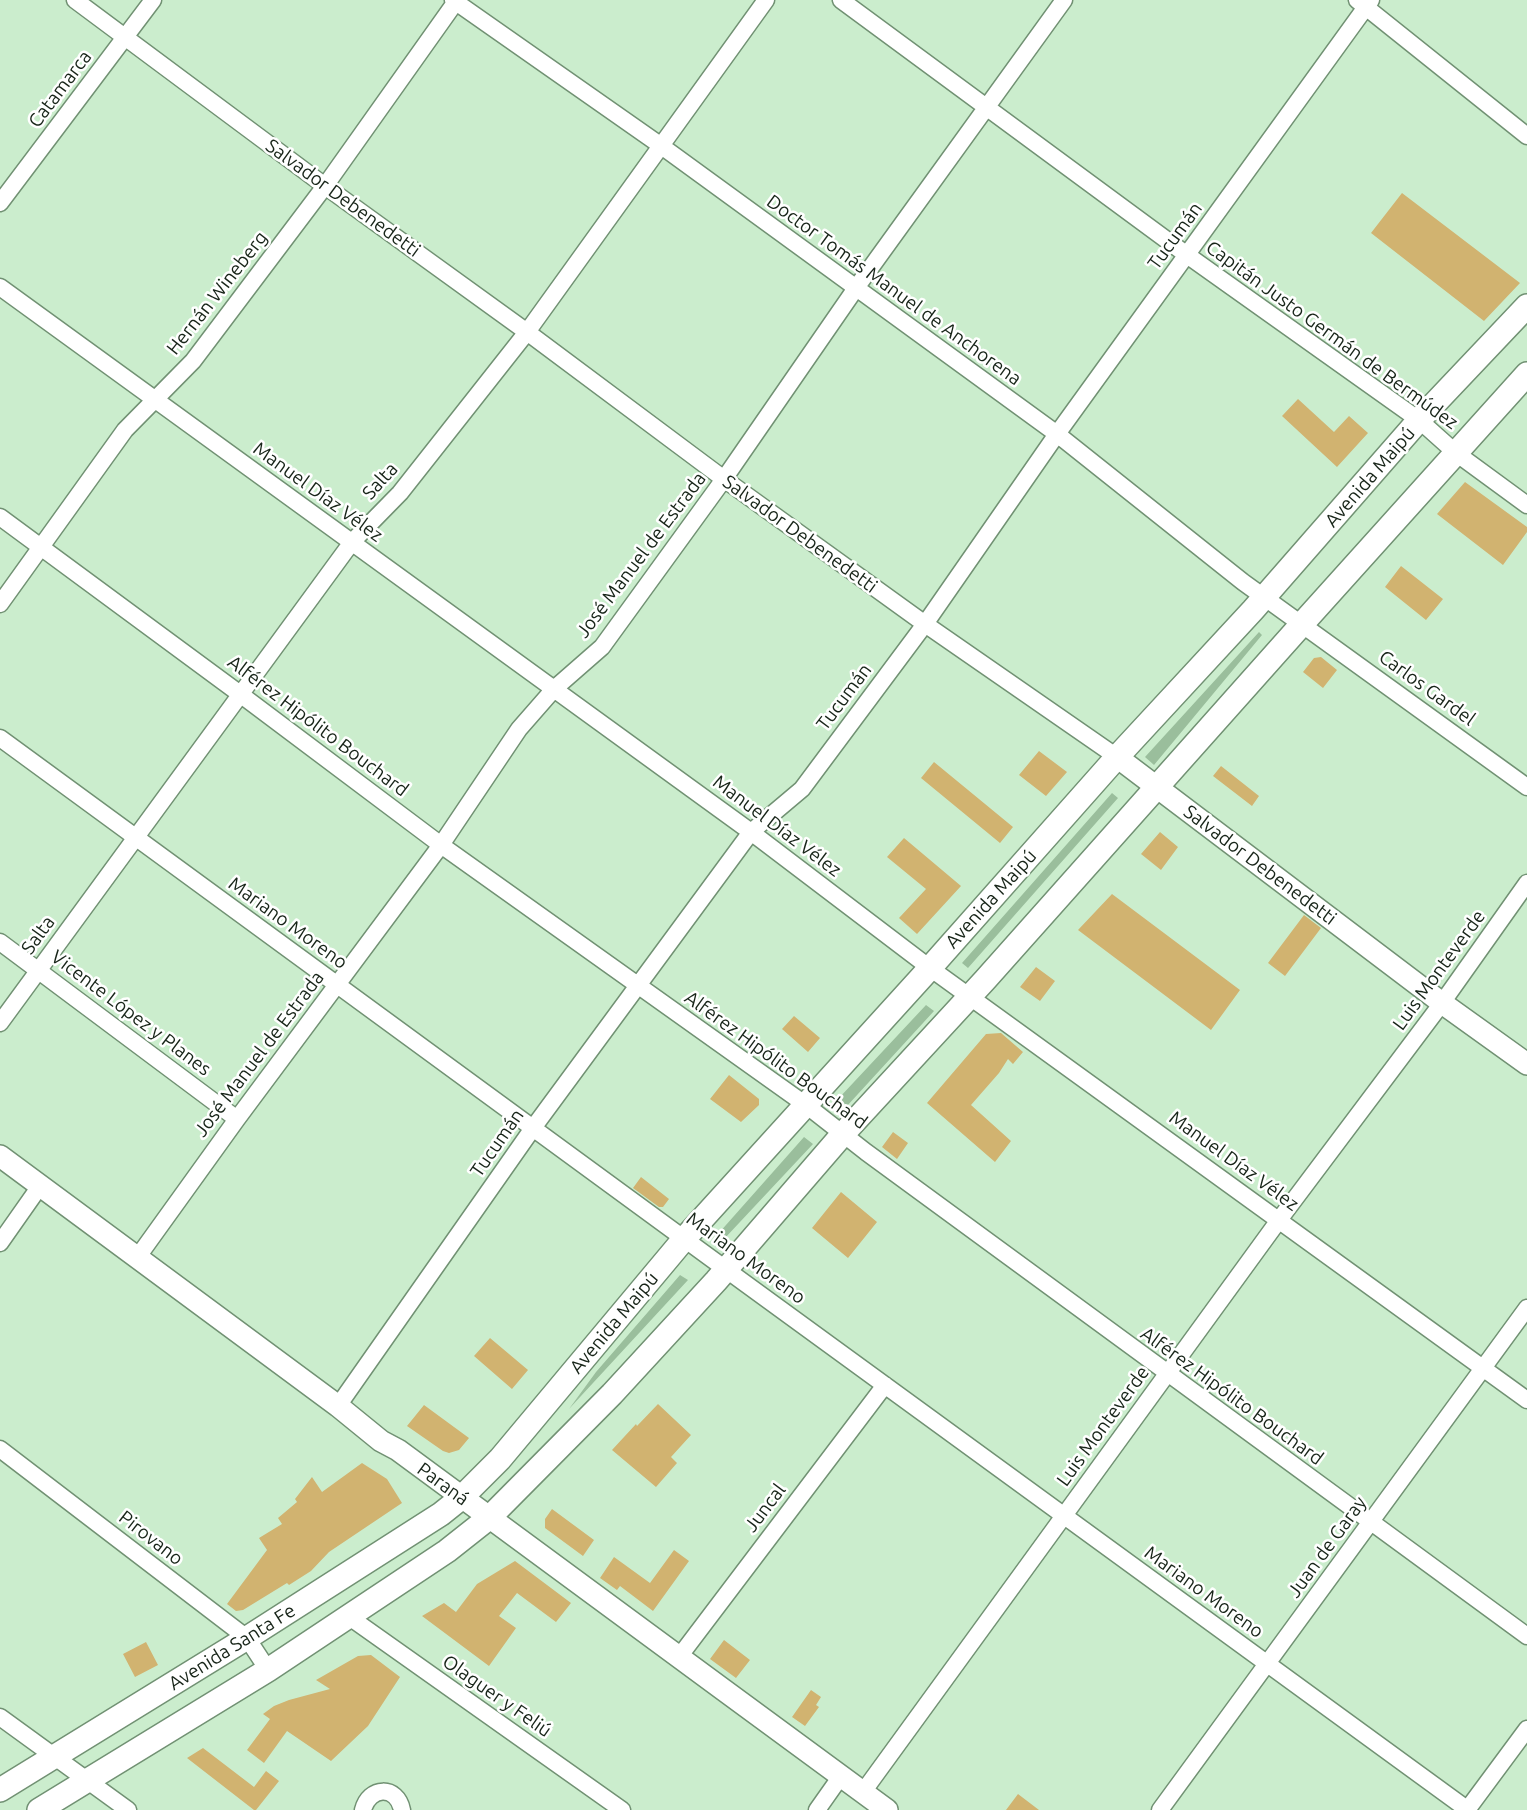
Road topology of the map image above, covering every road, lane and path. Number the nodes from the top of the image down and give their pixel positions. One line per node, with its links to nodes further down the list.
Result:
1 (75, 0): 8 (street, Salvador Debenedetti)
2 (153, 0): 8 (street, Catamarca)
3 (765, 0): 11 (street, Salta)
4 (841, 0): 9 (street, Capitán Justo Germán de Bermúdez)
5 (1064, 0): 9 (street, José Manuel de Estrada)
6 (455, 1): 11 (street, Doctor Tomás Manuel de Anchorena); 12 (street, Hernán Wineberg)
7 (1364, 2): 10 (street); 14 (street, Tucumán)
8 (126, 38): 12 (street, Salvador Debenedetti); 13 (street, Catamarca)
9 (987, 107): 14 (street, Capitán Justo Germán de Bermúdez); 16 (street, José Manuel de Estrada)
10 (1527, 136)
11 (660, 145): 16 (street, Doctor Tomás Manuel de Anchorena); 18 (street, Salta)
12 (326, 186): 18 (street, Salvador Debenedetti); 20 (street, Hernán Wineberg)
13 (0, 204)
14 (1187, 255): 21 (street, Capitán Justo Germán de Bermúdez); 22 (street, Tucumán)
15 (0, 287): 20 (street, Manuel Díaz Vélez)
16 (856, 288): 22 (street, Doctor Tomás Manuel de Anchorena); 24 (street, José Manuel de Estrada)
17 (1527, 306): 21 (main road, Avenida Maipú)
18 (527, 332): 24 (street, Salvador Debenedetti); 27 (street, Salta)
19 (1527, 374): 23 (main road)
20 (153, 399): 27 (street, Manuel Díaz Vélez); 28 (street, Hernán Wineberg)
21 (1419, 420): 23 (street, Capitán Justo Germán de Bermúdez); 29 (main road, Avenida Maipú)
22 (1058, 435): 29 (street, Doctor Tomás Manuel de Anchorena); 31 (street, Tucumán)
23 (1457, 453): 25 (street, Capitán Justo Germán de Bermúdez); 32 (main road)
24 (724, 479): 31 (street, Salvador Debenedetti); 33 (street, José Manuel de Estrada)
25 (1527, 505)
26 (0, 517): 28 (street, Alférez Hipólito Bouchard)
27 (352, 542): 33 (street, Manuel Díaz Vélez); 34 (street, Salta)
28 (41, 546): 30 (street, Hernán Wineberg); 34 (street, Alférez Hipólito Bouchard)
29 (1264, 597): 32 (street, Doctor Tomás Manuel de Anchorena); 36 (main road, Avenida Maipú)
30 (0, 604)
31 (925, 624): 36 (street, Salvador Debenedetti); 39 (street, Tucumán)
32 (1302, 624): 37 (street, Carlos Gardel); 38 (main road)
33 (554, 689): 39 (street, Manuel Díaz Vélez); 41 (street, José Manuel de Estrada)
34 (240, 694): 40 (street, Salta); 41 (street, Alférez Hipólito Bouchard)
35 (0, 738): 40 (street, Mariano Moreno)
36 (1117, 757): 38 (street, Salvador Debenedetti); 44 (main road, Avenida Maipú)
37 (1527, 787)
38 (1157, 788): 48 (main road); 49 (street, Salvador Debenedetti)
39 (751, 832): 44 (street, Manuel Díaz Vélez); 47 (street, Tucumán)
40 (136, 837): 45 (street, Salta); 46 (street, Mariano Moreno)
41 (441, 845): 46 (street, José Manuel de Estrada); 47 (street, Alférez Hipólito Bouchard)
42 (1527, 883): 49 (street, Luis Monteverde)
43 (0, 942): 45 (street, Vicente López y Planes)
44 (930, 968): 48 (street, Manuel Díaz Vélez); 52 (main road, Avenida Maipú)
45 (38, 971): 50 (street, Salta); 53 (street, Vicente López y Planes)
46 (337, 984): 53 (street, José Manuel de Estrada); 54 (street, Mariano Moreno)
47 (638, 986): 52 (street, Alférez Hipólito Bouchard); 54 (street, Tucumán)
48 (970, 996): 55 (main road); 58 (street, Manuel Díaz Vélez)
49 (1443, 1003): 51 (street, Salvador Debenedetti); 58 (street, Luis Monteverde)
50 (0, 1023)
51 (1527, 1065)
52 (806, 1105): 55 (street, Alférez Hipólito Bouchard); 59 (main road, Avenida Maipú)
53 (237, 1119): 61 (street, José Manuel de Estrada)
54 (534, 1128): 59 (street, Mariano Moreno); 68 (street, Tucumán)
55 (842, 1135): 62 (main road); 65 (street, Alférez Hipólito Bouchard)
56 (0, 1156): 57 (street, Paraná)
57 (40, 1186): 60 (street); 61 (street, Paraná)
58 (1279, 1220): 64 (street, Manuel Díaz Vélez); 65 (street, Luis Monteverde)
59 (684, 1239): 62 (street, Mariano Moreno); 70 (main road, Avenida Maipú)
60 (0, 1243)
61 (137, 1258): 68 (street, Paraná)
62 (726, 1270): 66 (street, Mariano Moreno); 72 (main road)
63 (1527, 1308): 64 (street, Juan de Garay)
64 (1483, 1368): 67 (street, Manuel Díaz Vélez); 73 (street, Juan de Garay)
65 (1167, 1374): 71 (street, Luis Monteverde); 73 (street, Alférez Hipólito Bouchard)
66 (885, 1385): 71 (street, Mariano Moreno); 77 (street, Juncal)
67 (1527, 1400)
68 (338, 1406): 70 (street, Paraná)
69 (0, 1449): 76 (street, Pirovano)
70 (461, 1497): 72 (street, Paraná); 76 (main road, Avenida Santa Fe)
71 (1064, 1516): 78 (street, Mariano Moreno); 86 (street, Luis Monteverde)
72 (490, 1517): 74 (main road, Avenida Santa Fe); 77 (street, Paraná)
73 (1371, 1522): 75 (street, Alférez Hipólito Bouchard); 78 (street, Juan de Garay)
74 (348, 1616): 79 (main road, Avenida Santa Fe); 91 (street, Olaguer y Feliú)
75 (1527, 1636)
76 (247, 1638): 79 (street, Pirovano); 82 (main road, Avenida Santa Fe)
77 (679, 1657): 83 (street, Paraná)
78 (1267, 1664): 94 (street, Juan de Garay); 95 (street, Mariano Moreno)
79 (268, 1670): 84 (main road, Avenida Santa Fe)
80 (0, 1717): 82 (street)
81 (1527, 1729): 95 (street)
82 (54, 1757): 84 (street); 85 (main road, Avenida Santa Fe)
83 (841, 1776): 86 (street, Paraná); 92 (street)
84 (86, 1781): 87 (main road, Avenida Santa Fe); 88 (street)
85 (0, 1790)
86 (863, 1792): 93 (street, Paraná)
87 (39, 1810)
88 (128, 1810)
89 (363, 1810): 90 (street)
90 (402, 1810)
91 (622, 1810)
92 (817, 1810)
93 (887, 1810)
94 (1160, 1810)
95 (1468, 1810)

